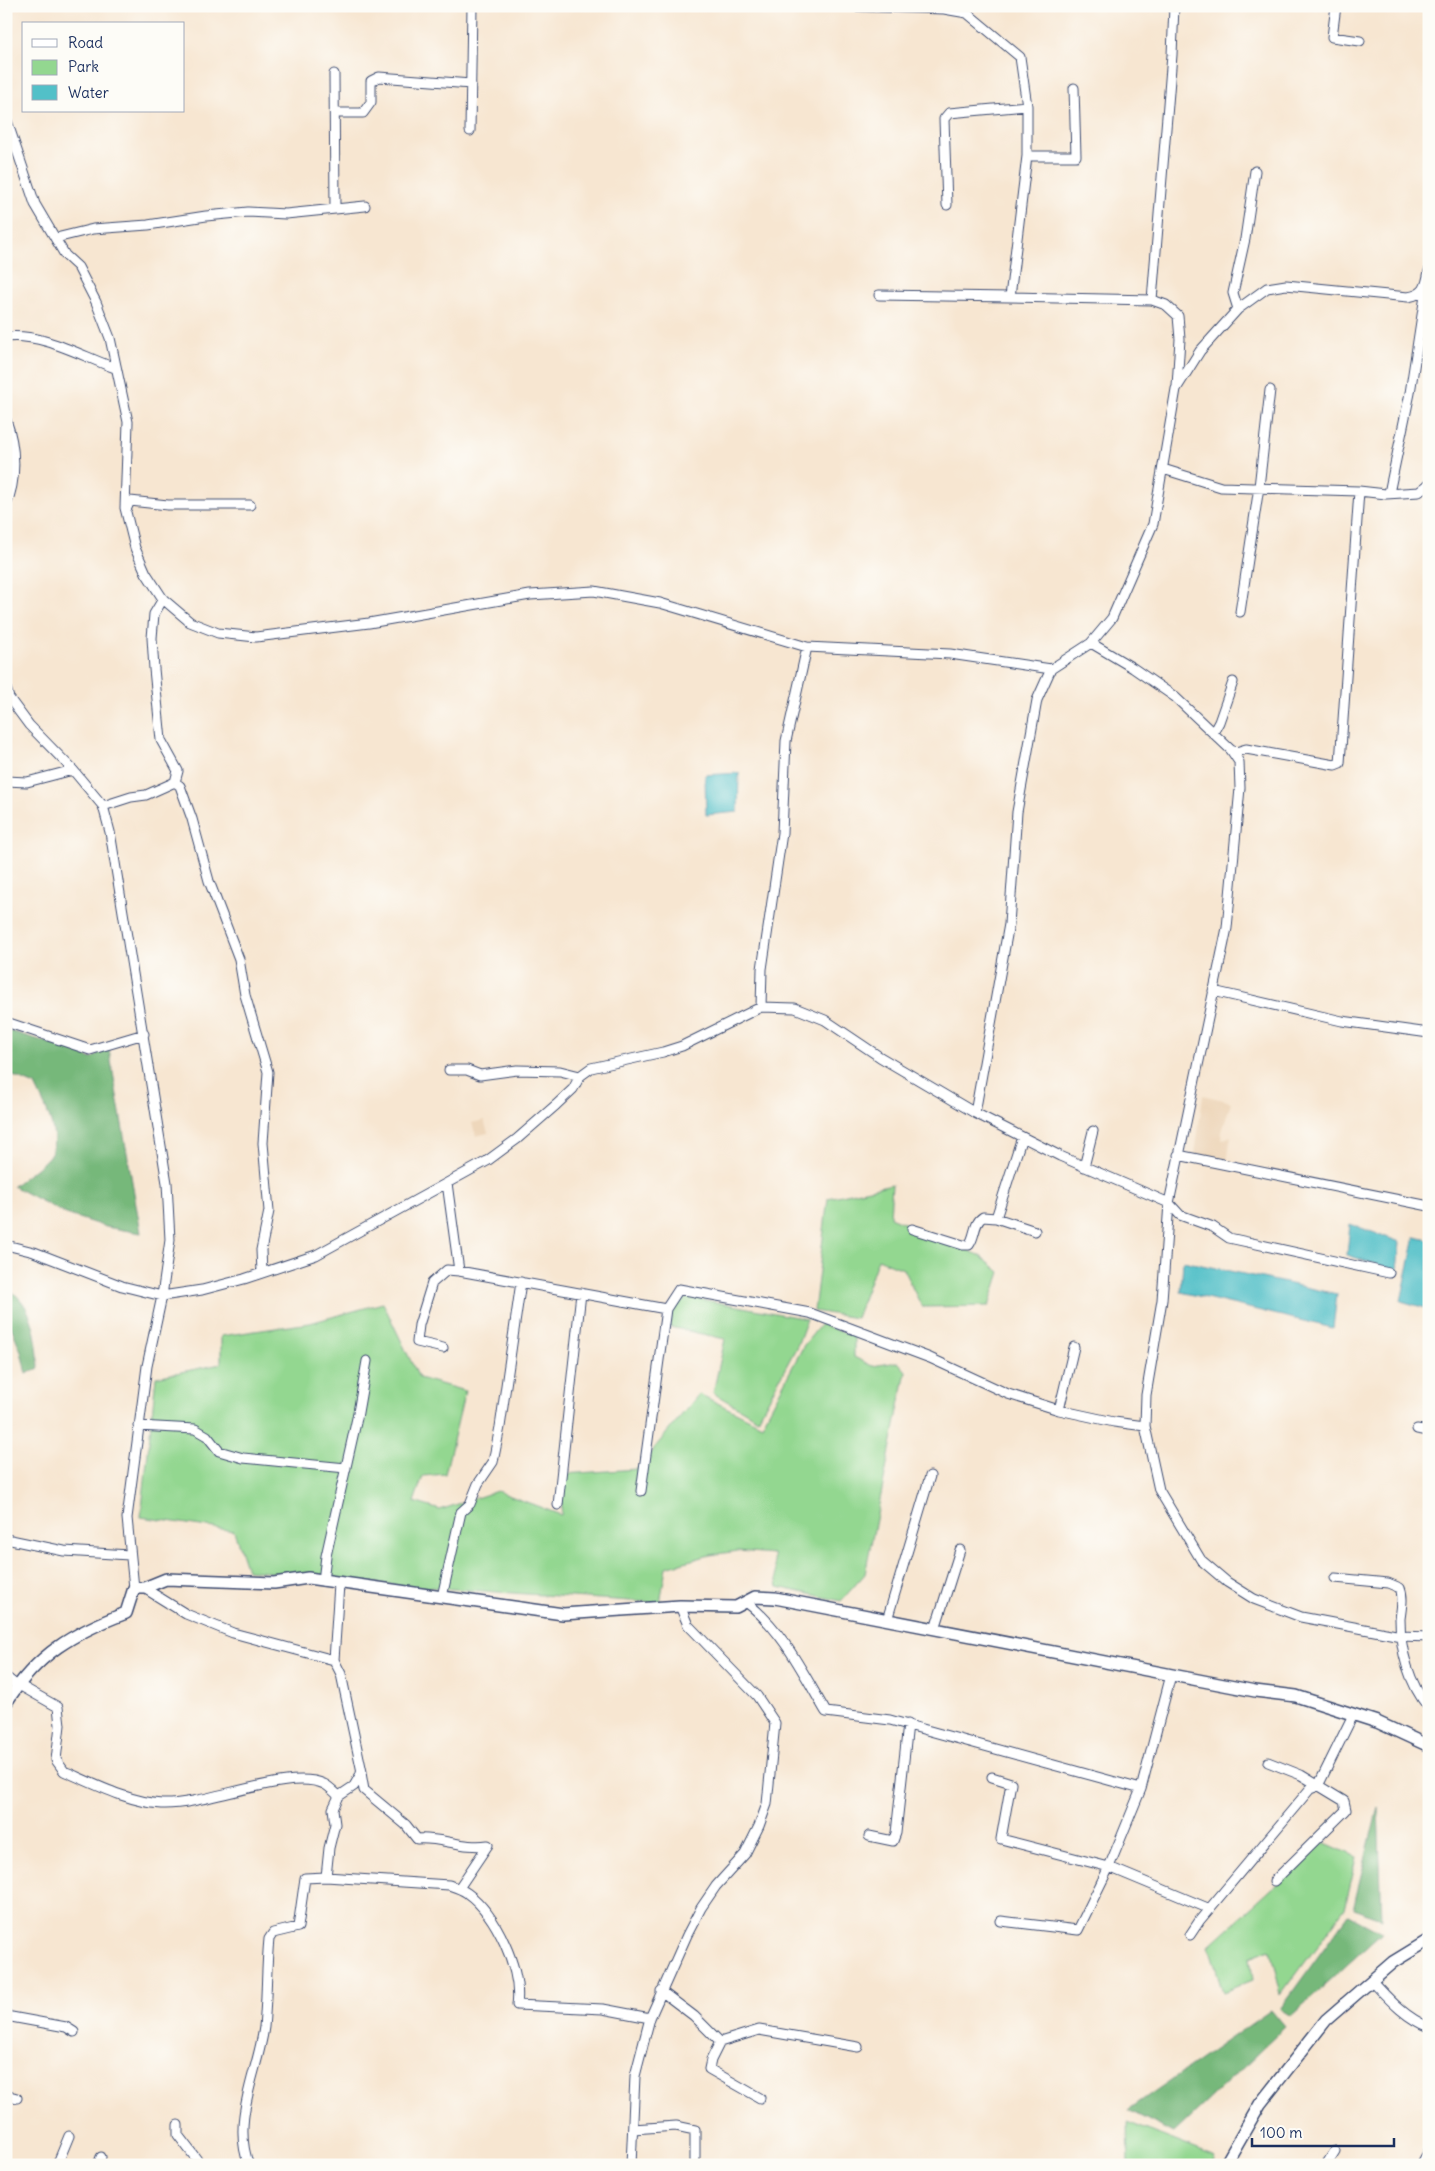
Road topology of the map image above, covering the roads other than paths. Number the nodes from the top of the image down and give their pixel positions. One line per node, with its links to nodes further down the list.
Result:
1 (472, 6): 8 (street)
2 (842, 6): 5 (street)
3 (1174, 6): 24 (street)
4 (1336, 6): 6 (street)
5 (945, 8): 10 (street)
6 (1360, 41)
7 (334, 74): 11 (street)
8 (471, 84): 11 (street); 13 (street)
9 (1074, 88): 14 (street)
10 (1027, 106): 14 (street); 16 (street)
11 (335, 113): 18 (street)
12 (6, 118): 19 (street)
13 (470, 131)
14 (1028, 156): 23 (street)
15 (1255, 171): 25 (street)
16 (947, 204)
17 (364, 206): 18 (street)
18 (335, 208): 19 (street)
19 (56, 238): 27 (street)
20 (1429, 271): 21 (street)
21 (1426, 289): 25 (street); 35 (street)
22 (878, 294): 23 (street)
23 (1010, 297): 24 (street)
24 (1152, 300): 28 (street)
25 (1238, 309): 28 (street)
26 (6, 337): 27 (street)
27 (115, 368): 38 (street)
28 (1176, 388): 31 (street)
29 (1270, 390): 33 (street)
30 (6, 420): 36 (street)
31 (1163, 469): 33 (street); 41 (street)
32 (1429, 484): 35 (street)
33 (1259, 487): 34 (street); 40 (street)
34 (1359, 491): 35 (street); 47 (street)
35 (1389, 493)
36 (6, 505)
37 (250, 506): 38 (street)
38 (126, 510): 39 (street)
39 (163, 599): 42 (street); 50 (street)
40 (1240, 612)
41 (1091, 643): 43 (street); 46 (street)
42 (807, 647): 43 (street); 53 (street)
43 (1051, 669): 59 (street)
44 (1233, 682): 46 (street)
45 (6, 688): 48 (street)
46 (1213, 733): 47 (street)
47 (1231, 750): 52 (street)
48 (73, 770): 49 (street); 51 (street)
49 (6, 781)
50 (175, 782): 51 (street); 72 (street)
51 (103, 806): 56 (street)
52 (1213, 991): 55 (street); 62 (street)
53 (761, 1007): 58 (street); 59 (street)
54 (6, 1022): 56 (street)
55 (1429, 1033)
56 (144, 1034): 76 (street)
57 (448, 1070): 58 (street)
58 (580, 1076): 64 (street)
59 (975, 1113): 61 (street)
60 (1093, 1131): 63 (street)
61 (1022, 1138): 63 (street); 67 (street)
62 (1178, 1155): 65 (street); 66 (street)
63 (1084, 1167): 65 (street)
64 (447, 1183): 71 (street); 72 (street)
65 (1169, 1203): 73 (street); 83 (street)
66 (1429, 1206)
67 (996, 1218): 68 (street); 69 (street)
68 (912, 1229)
69 (1035, 1231)
70 (6, 1245): 76 (street)
71 (459, 1271): 74 (street); 79 (street)
72 (262, 1272): 76 (street)
73 (1389, 1273)
74 (521, 1282): 75 (street); 97 (street)
75 (582, 1293): 77 (street); 89 (street)
76 (162, 1296): 82 (street)
77 (666, 1309): 81 (street); 88 (street)
78 (1074, 1347): 81 (street)
79 (443, 1348)
80 (367, 1361): 86 (street)
81 (1059, 1410): 83 (street)
82 (138, 1426): 86 (street); 92 (street)
83 (1145, 1426): 102 (street)
84 (1417, 1429): 85 (street)
85 (1429, 1431)
86 (346, 1468): 94 (street)
87 (930, 1476): 100 (street)
88 (641, 1491)
89 (558, 1505)
90 (6, 1539): 92 (street)
91 (960, 1550): 101 (street)
92 (130, 1555): 96 (street)
93 (1335, 1578): 102 (street)
94 (323, 1581): 95 (street); 96 (street)
95 (339, 1584): 97 (street); 104 (street)
96 (139, 1588): 104 (street); 107 (street)
97 (442, 1597): 99 (street)
98 (746, 1602): 99 (street); 100 (street); 111 (street)
99 (680, 1606): 129 (street)
100 (887, 1620): 101 (street)
101 (935, 1629): 105 (street)
102 (1401, 1636): 103 (street); 109 (street)
103 (1429, 1638)
104 (334, 1660): 114 (street)
105 (1171, 1675): 110 (street); 117 (street)
106 (6, 1677): 107 (street)
107 (18, 1685): 108 (street); 118 (street)
108 (6, 1703)
109 (1429, 1708)
110 (1353, 1714): 112 (street); 116 (street)
111 (908, 1724): 117 (street); 119 (street)
112 (1429, 1746)
113 (1268, 1762): 116 (street)
114 (361, 1773): 118 (street); 123 (street)
115 (992, 1777): 120 (street)
116 (1318, 1786): 122 (street); 124 (street)
117 (1141, 1789): 120 (street)
118 (339, 1796): 121 (street)
119 (868, 1836)
120 (1108, 1867): 124 (street); 125 (street)
121 (326, 1877): 123 (street); 146 (street)
122 (1274, 1881)
123 (459, 1888): 131 (street)
124 (1210, 1909): 126 (street)
125 (1002, 1921)
126 (1190, 1935)
127 (1429, 1940): 128 (street)
128 (1371, 1980): 132 (street); 149 (street)
129 (661, 1991): 131 (street); 134 (street)
130 (6, 2016): 133 (street)
131 (650, 2018): 140 (street)
132 (1429, 2026)
133 (74, 2032)
134 (720, 2042): 135 (street); 138 (street)
135 (858, 2047)
136 (6, 2095): 137 (street)
137 (17, 2098)
138 (760, 2098)
139 (178, 2125): 145 (street)
140 (633, 2129): 147 (street); 148 (street)
141 (69, 2136): 144 (street)
142 (1429, 2150): 151 (street)
143 (1335, 2151): 150 (street)
144 (57, 2165)
145 (202, 2165)
146 (249, 2165)
147 (631, 2165)
148 (695, 2165)
149 (1225, 2165)
150 (1326, 2165)
151 (1421, 2165)

